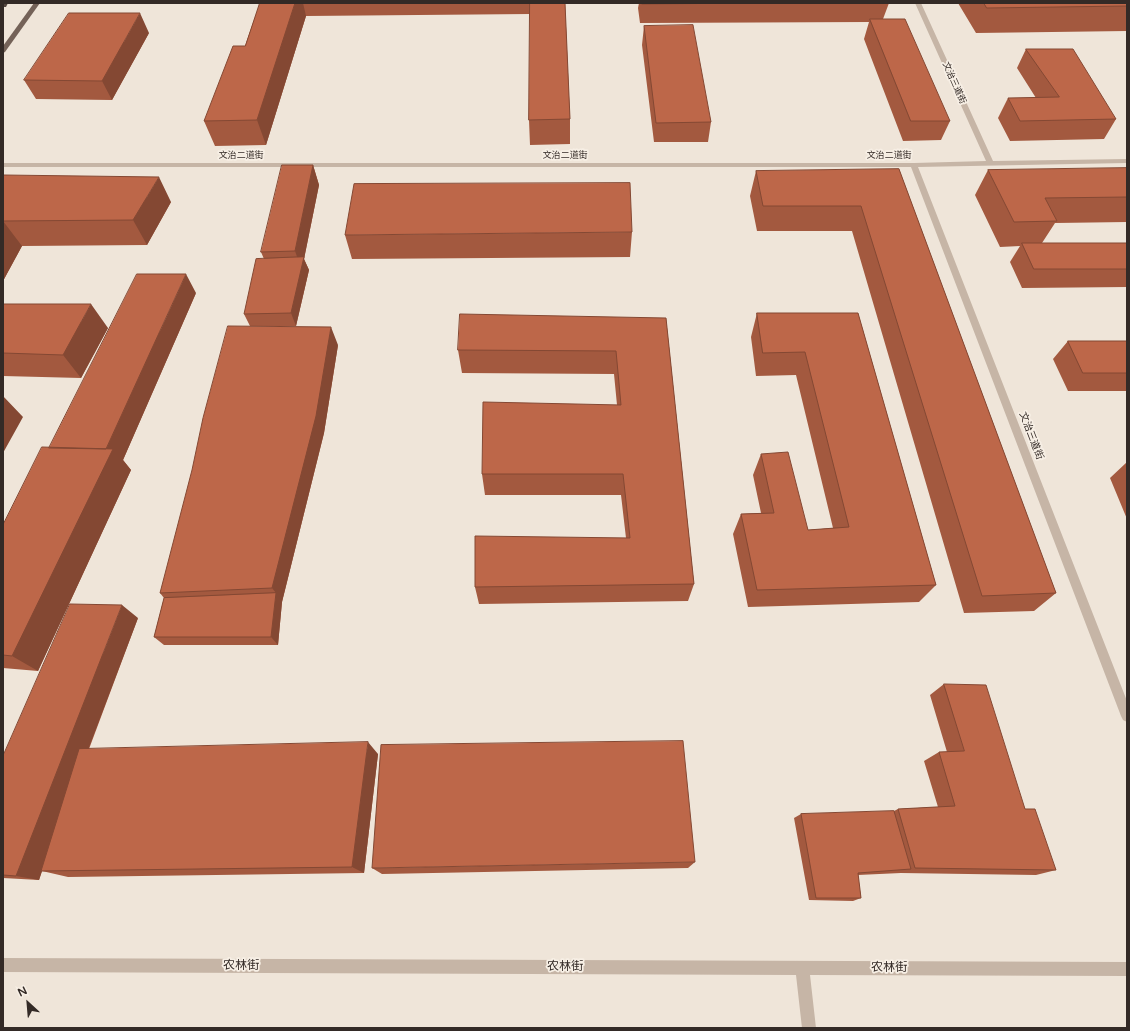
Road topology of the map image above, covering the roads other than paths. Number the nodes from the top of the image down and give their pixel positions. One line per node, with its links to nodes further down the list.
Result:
1 (37, 3): 3 (main road)
2 (918, 3): 5 (street, 文治三道街)
3 (3, 51)
4 (1127, 161): 5 (street, 文治二道街)
5 (990, 163): 7 (street, 文治二道街)
6 (3, 165): 7 (street, 文治二道街)
7 (914, 165): 8 (street, 文治三道街)
8 (1127, 716)
9 (3, 965): 10 (street, 农林街)
10 (802, 968): 11 (street, 农林街); 12 (street)
11 (1127, 969)
12 (810, 1028)

